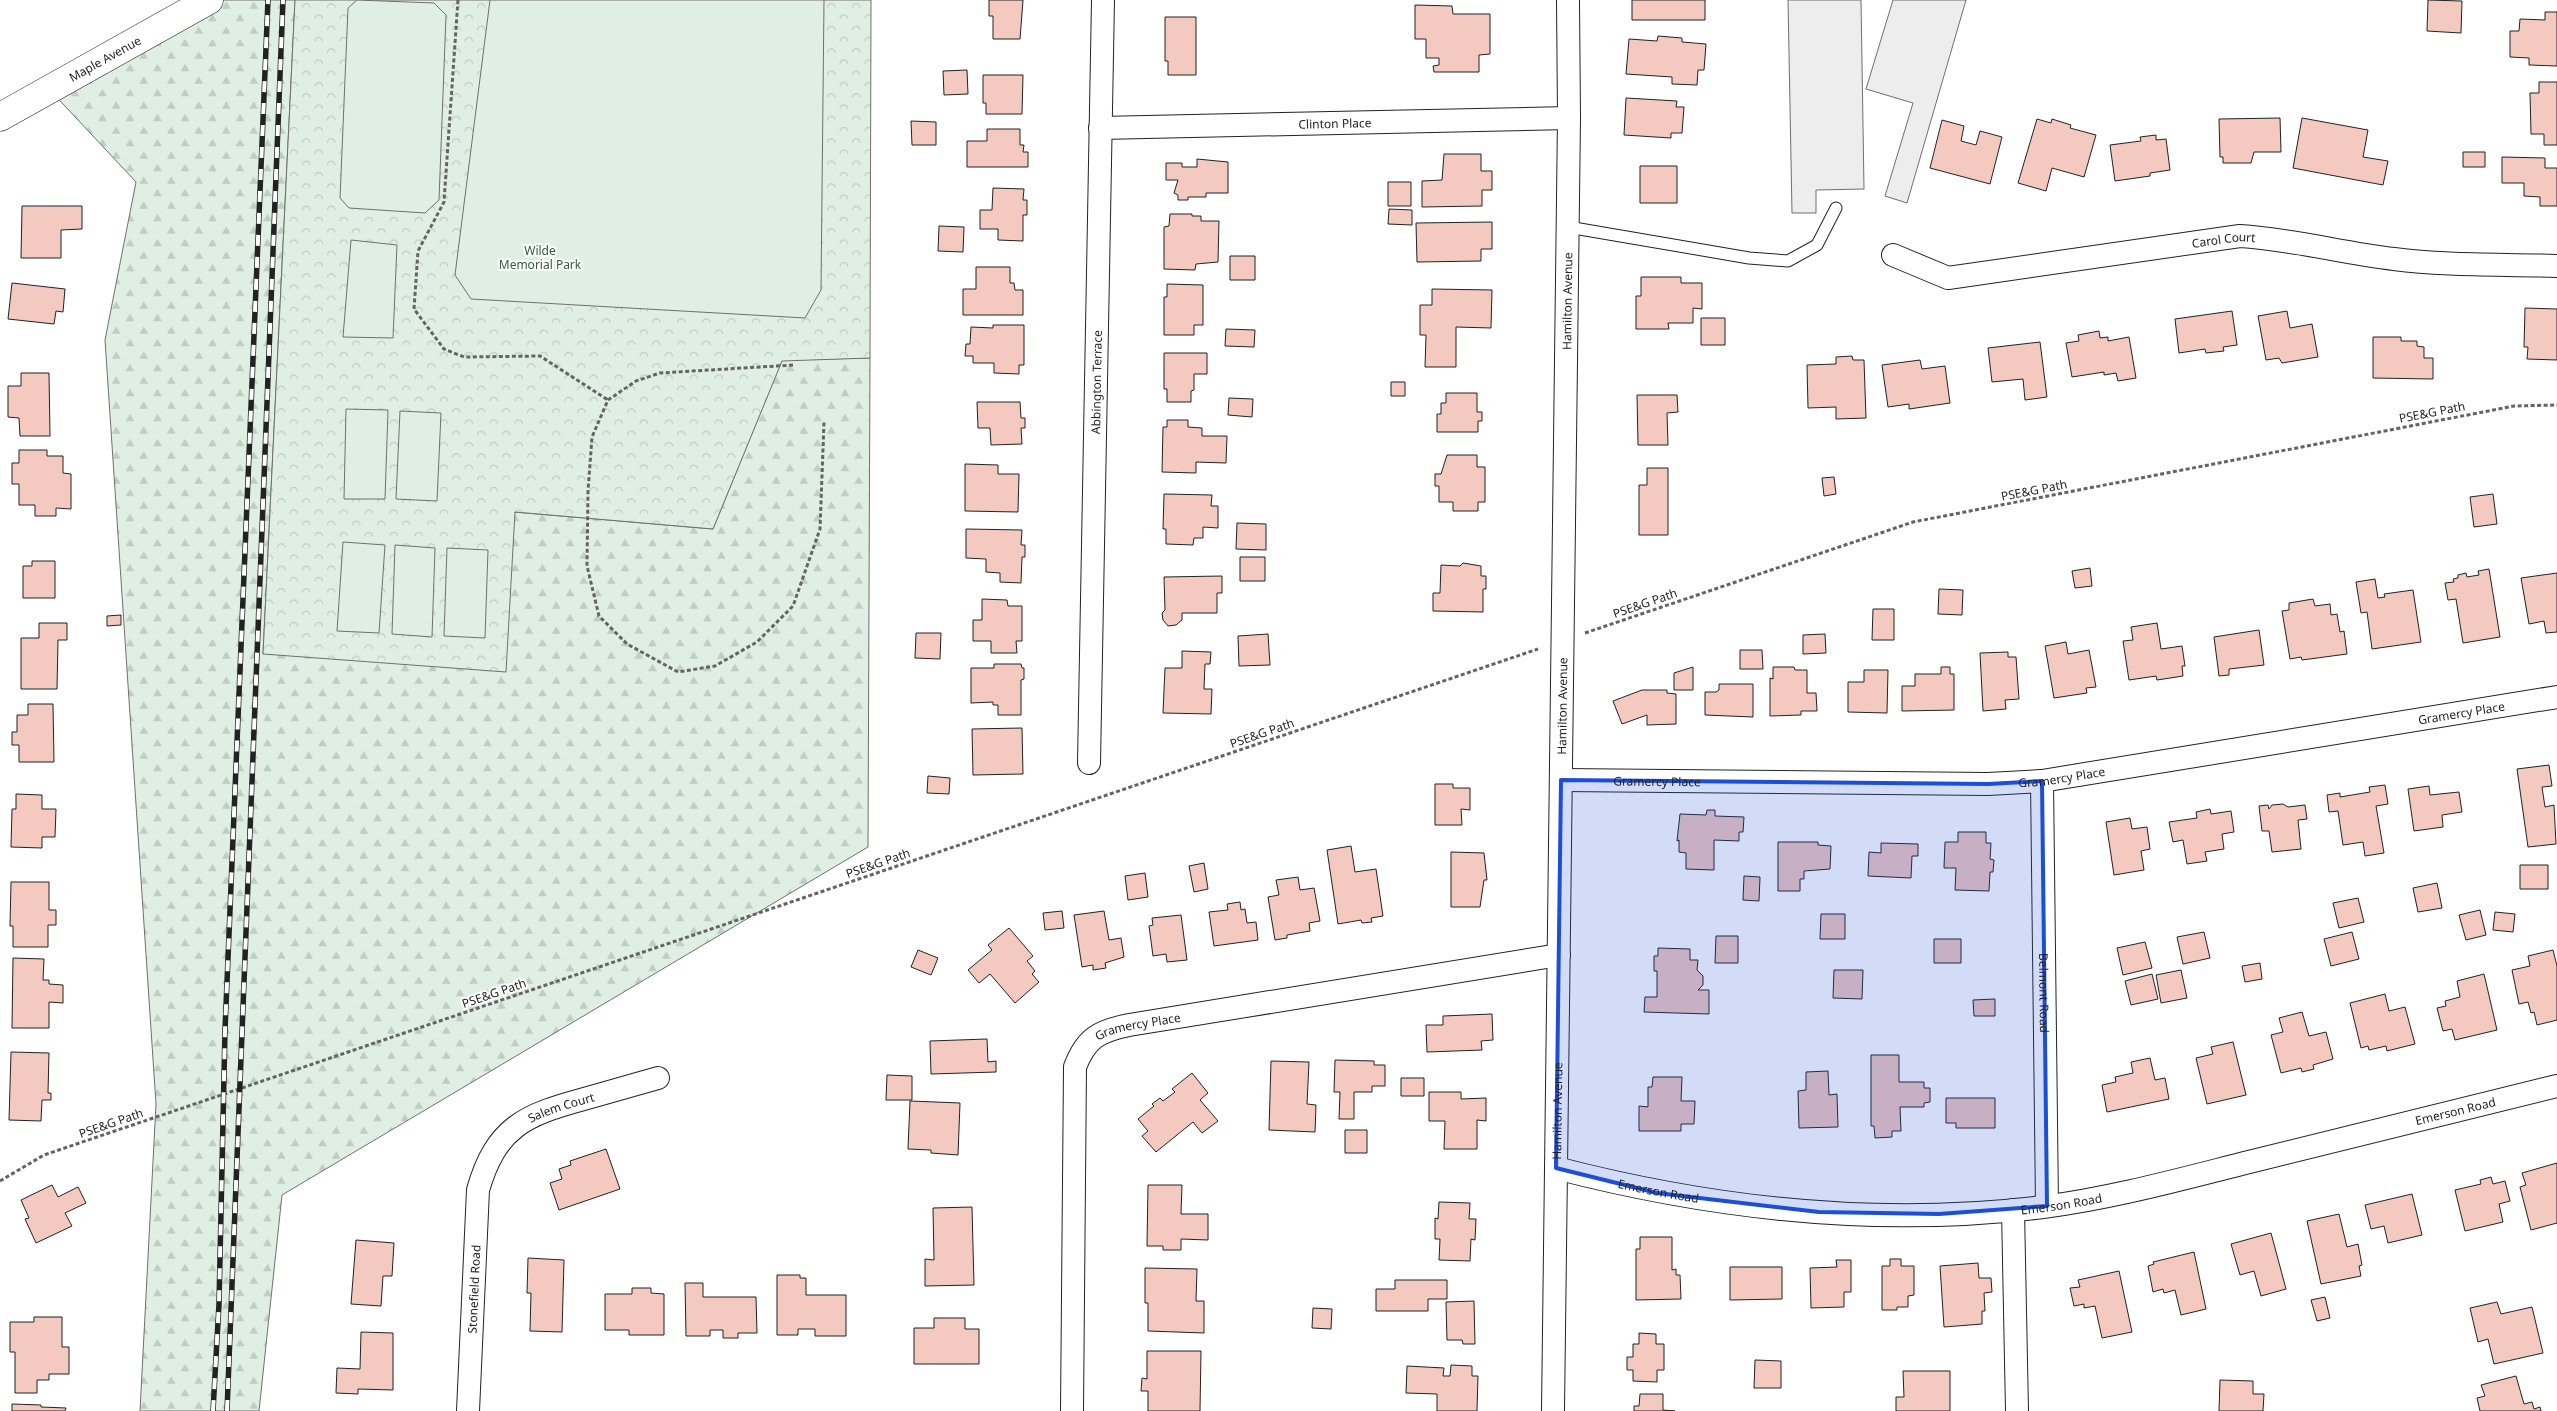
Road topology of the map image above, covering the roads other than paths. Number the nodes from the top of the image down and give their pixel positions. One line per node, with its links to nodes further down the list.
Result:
1 (209, 0): 4 (main road, Maple Avenue)
2 (1103, 0): 6 (street, Abbington Terrace)
3 (1568, 0): 5 (street, Hamilton Avenue)
4 (0, 116)
5 (1569, 118): 6 (street, Clinton Place); 8 (street, Hamilton Avenue)
6 (1100, 128): 12 (street, Abbington Terrace)
7 (1836, 208): 8 (lane)
8 (1568, 227): 13 (street, Hamilton Avenue)
9 (1893, 255): 10 (street, Carol Court)
10 (2557, 266)
11 (2557, 697): 14 (street, Gramercy Place)
12 (1089, 763)
13 (1561, 780): 14 (street, Gramercy Place); 15 (street, Hamilton Avenue)
14 (2042, 781): 20 (street, Belmont Road)
15 (1559, 955): 19 (street, Hamilton Avenue); 23 (street, Gramercy Place)
16 (658, 1078): 18 (street, Salem Court)
17 (2557, 1086): 20 (street, Emerson Road)
18 (485, 1166): 22 (street, Stonefield Road)
19 (1556, 1168): 21 (street, Emerson Road); 24 (street, Hamilton Avenue)
20 (2046, 1206): 21 (street, Emerson Road)
21 (2013, 1210): 25 (street)
22 (468, 1411)
23 (1072, 1411)
24 (1553, 1411)
25 (2017, 1411)

